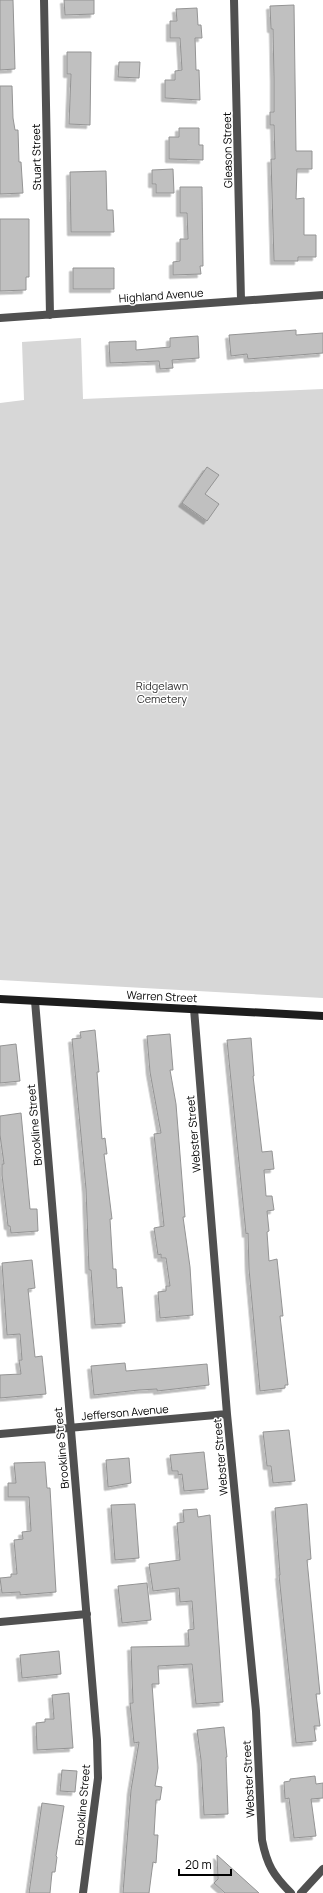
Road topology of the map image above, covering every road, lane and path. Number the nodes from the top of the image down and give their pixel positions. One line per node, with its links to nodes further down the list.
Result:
1 (44, 0): 5 (street, Stuart Street)
2 (234, 0): 4 (street, Gleason Street)
3 (323, 295): 4 (street, Highland Avenue)
4 (241, 300): 5 (street, Highland Avenue)
5 (50, 314): 6 (street, Highland Avenue)
6 (0, 318)
7 (0, 999): 8 (street, Warren Street)
8 (35, 1001): 9 (street, Warren Street); 12 (street, Brookline Street)
9 (194, 1009): 10 (street, Warren Street); 11 (street, Webster Street)
10 (323, 1016)
11 (227, 1414): 12 (street, Jefferson Avenue); 18 (street, Webster Street)
12 (70, 1428): 13 (street, Jefferson Avenue); 14 (street, Brookline Street)
13 (0, 1434)
14 (87, 1614): 15 (street); 17 (street, Brookline Street)
15 (0, 1622)
16 (323, 1869): 19 (street)
17 (83, 1893)
18 (291, 1893)
19 (301, 1893)

